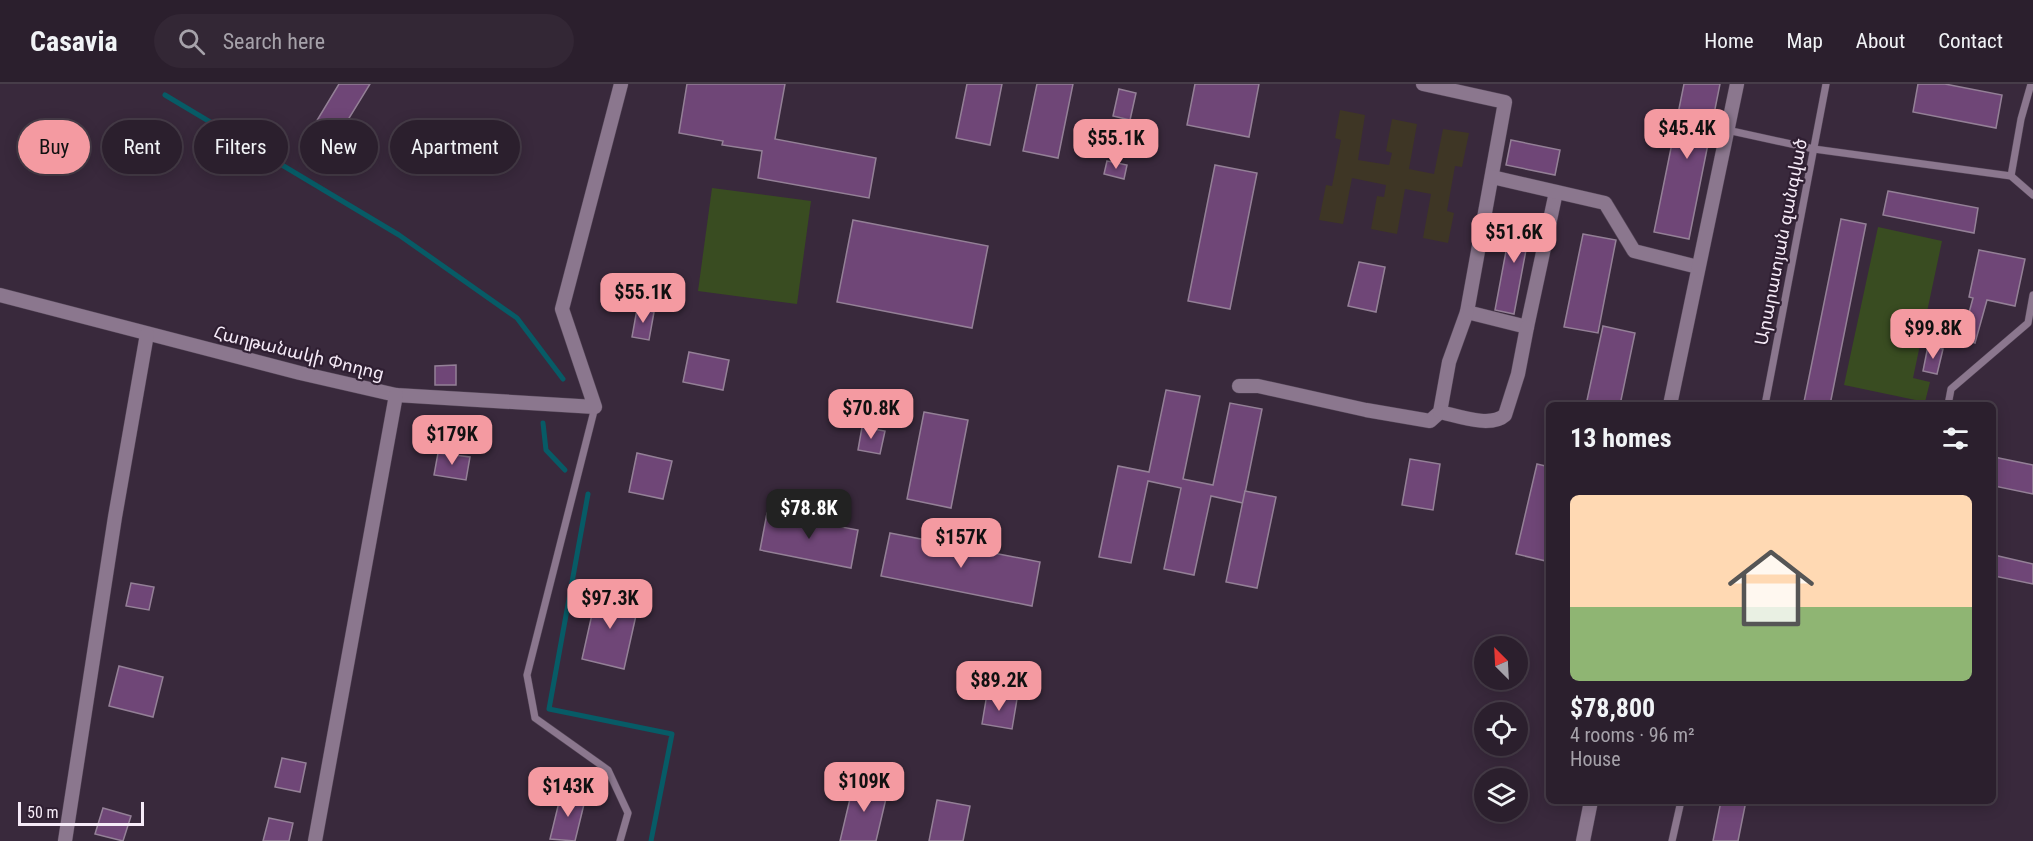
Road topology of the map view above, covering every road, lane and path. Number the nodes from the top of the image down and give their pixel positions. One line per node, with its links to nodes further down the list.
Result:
1 (621, 84): 25 (street)
2 (1423, 84): 11 (street)
3 (1737, 84): 8 (street)
4 (1826, 84): 9 (lane, Արարատյան զանգված)
5 (2031, 84): 6 (lane)
6 (2024, 108): 7 (lane); 10 (lane)
7 (2033, 111)
8 (1727, 130): 9 (lane); 14 (street)
9 (1814, 149): 10 (lane); 23 (lane, Արարատյան զանգված)
10 (2011, 176): 13 (lane)
11 (1492, 177): 12 (street); 17 (street)
12 (1556, 192): 14 (street); 18 (street)
13 (2033, 195)
14 (1698, 267): 22 (street)
15 (0, 295): 19 (street, Հաղթանակի Փողոց)
16 (2033, 295): 24 (lane)
17 (1467, 312): 18 (street); 26 (street)
18 (1527, 327): 26 (street)
19 (147, 334): 21 (street, Հաղթանակի Փողոց); 29 (street)
20 (1239, 386): 26 (street)
21 (396, 395): 25 (street, Հաղթանակի Փողոց); 30 (street)
22 (1671, 402)
23 (1766, 402)
24 (1949, 402)
25 (595, 407): 31 (lane)
26 (1440, 412)
27 (1590, 804): 32 (street)
28 (1680, 804): 33 (lane)
29 (66, 841)
30 (315, 841)
31 (620, 841)
32 (1583, 841)
33 (1672, 841)

